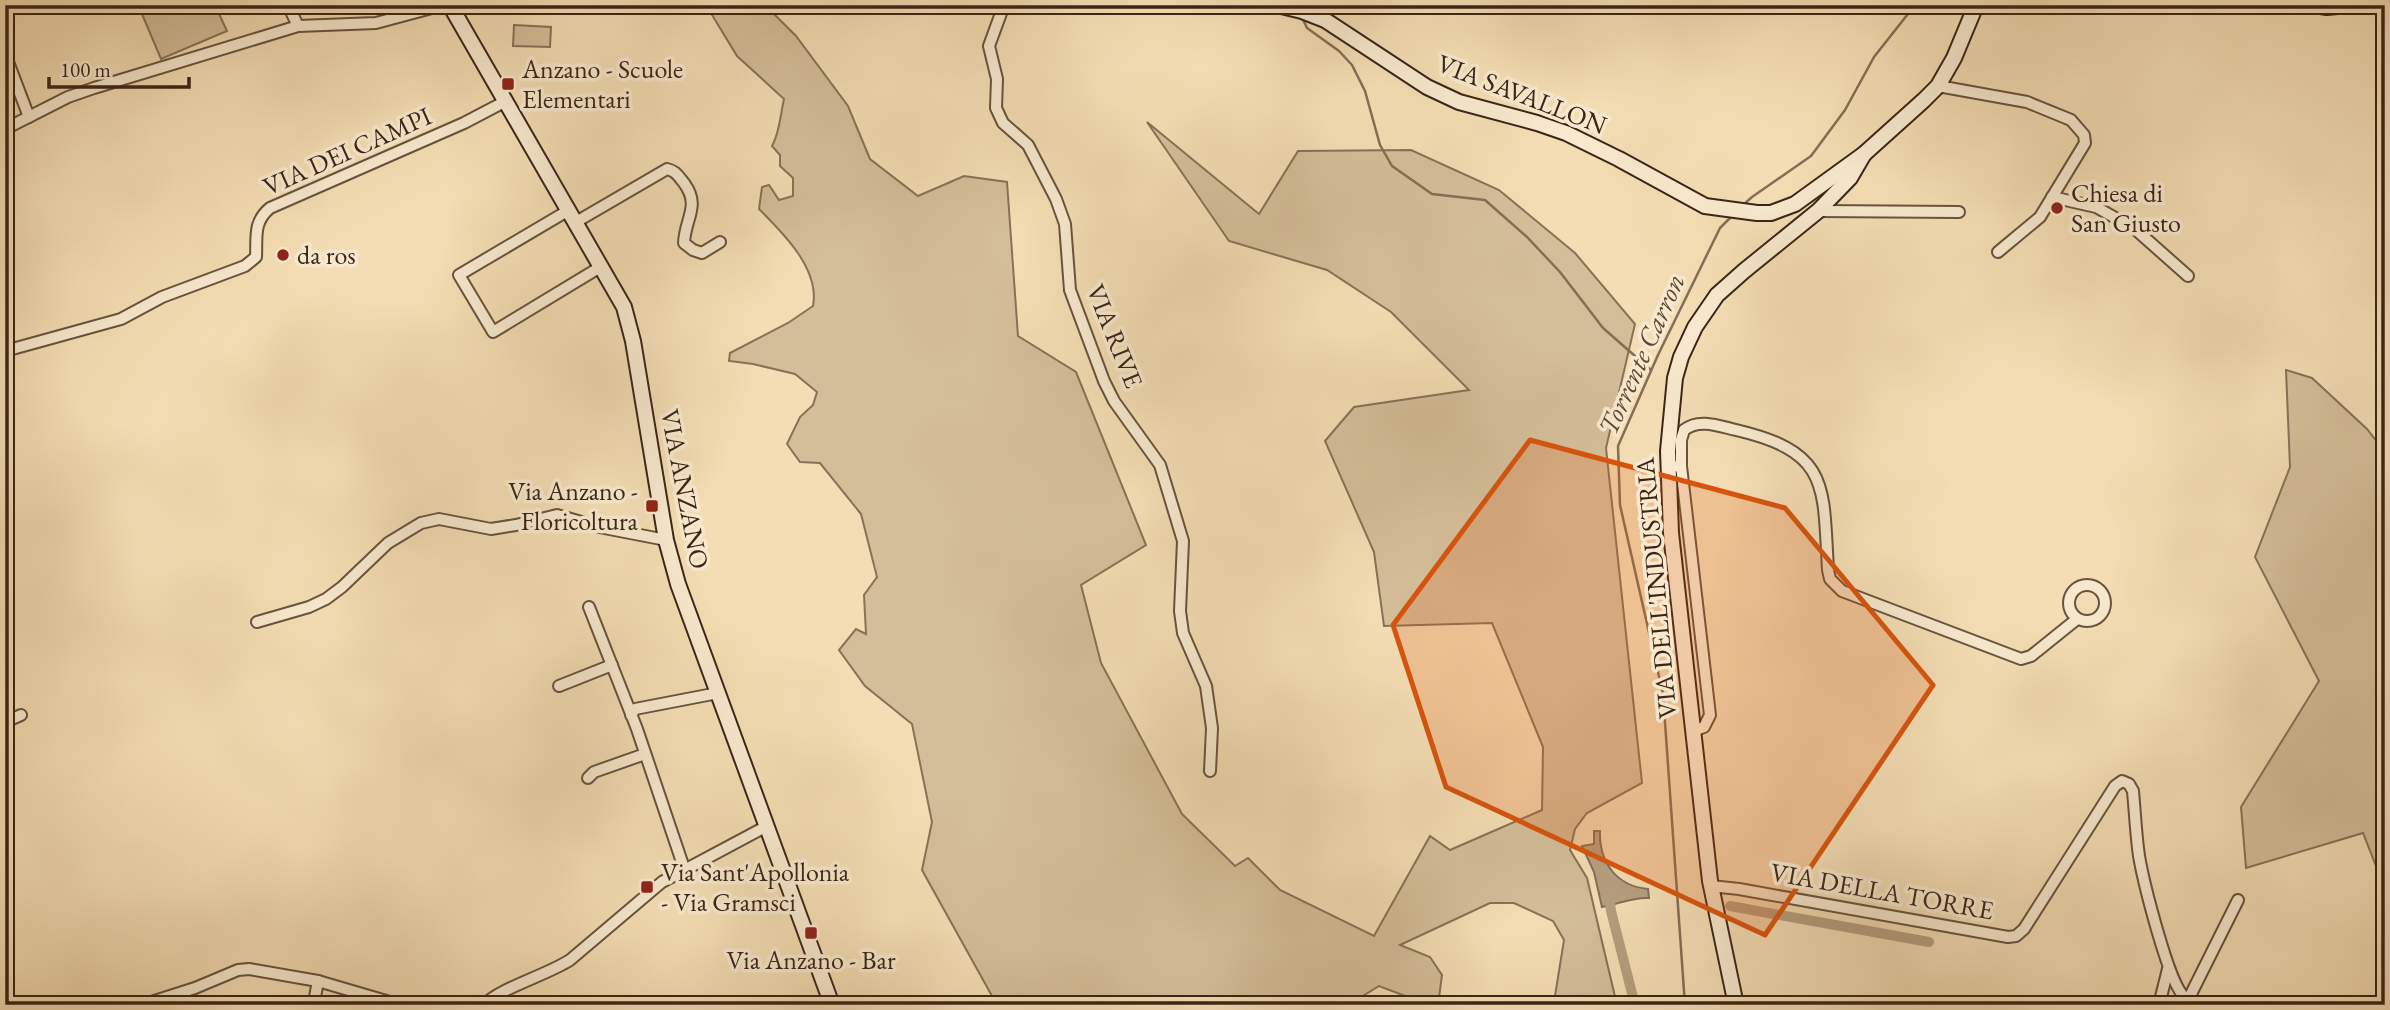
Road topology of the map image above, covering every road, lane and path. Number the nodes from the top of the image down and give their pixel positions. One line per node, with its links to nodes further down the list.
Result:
1 (288, 5): 9 (street)
2 (471, 5): 8 (street)
3 (1004, 5): 37 (street, VIA RIVE)
4 (1277, 5): 15 (main road, VIA SAVALLON)
5 (1976, 5): 11 (main road)
6 (2314, 5): 7 (main road)
7 (2348, 5)
8 (449, 7): 9 (street); 12 (main road, VIA ANZANO)
9 (298, 26): 13 (street)
10 (5, 54): 13 (street)
11 (1938, 86): 15 (main road); 16 (street)
12 (506, 102): 19 (main road, VIA ANZANO); 24 (street, VIA DEI CAMPI)
13 (29, 117): 14 (street)
14 (5, 129)
15 (1864, 154): 17 (main road, VIA DELL'INDUSTRIA)
16 (2052, 197): 21 (street); 23 (street)
17 (1818, 211): 18 (street); 25 (main road, VIA DELL'INDUSTRIA)
18 (1959, 212)
19 (573, 216): 20 (street); 22 (main road, VIA ANZANO); 22 (street)
20 (720, 242)
21 (1998, 252)
22 (602, 266): 26 (main road, VIA ANZANO)
23 (2188, 276)
24 (5, 351)
25 (1675, 467): 28 (street); 41 (main road, VIA DELL'INDUSTRIA)
26 (666, 540): 29 (street); 32 (main road, VIA ANZANO)
27 (589, 607): 30 (street)
28 (2077, 619)
29 (257, 622)
30 (612, 664): 31 (street); 34 (street)
31 (559, 686)
32 (718, 693): 34 (street); 39 (main road, VIA ANZANO)
33 (21, 715): 35 (street)
34 (631, 715): 36 (street)
35 (5, 722)
36 (645, 754): 38 (street); 40 (street)
37 (1210, 771)
38 (588, 778)
39 (767, 826): 40 (street); 46 (main road, VIA ANZANO)
40 (684, 868): 50 (street)
41 (1711, 886): 43 (street, VIA DELLA TORRE); 52 (main road, VIA DELL'INDUSTRIA)
42 (2238, 900): 45 (street, VIA DELLA TORRE)
43 (2168, 969): 45 (street, VIA DELLA TORRE); 53 (street)
44 (318, 981): 47 (street); 48 (street); 49 (street)
45 (2192, 1001)
46 (832, 1004): 51 (street)
47 (142, 1005)
48 (317, 1005)
49 (400, 1005)
50 (484, 1005)
51 (737, 1005)
52 (1736, 1005)
53 (2159, 1005)

